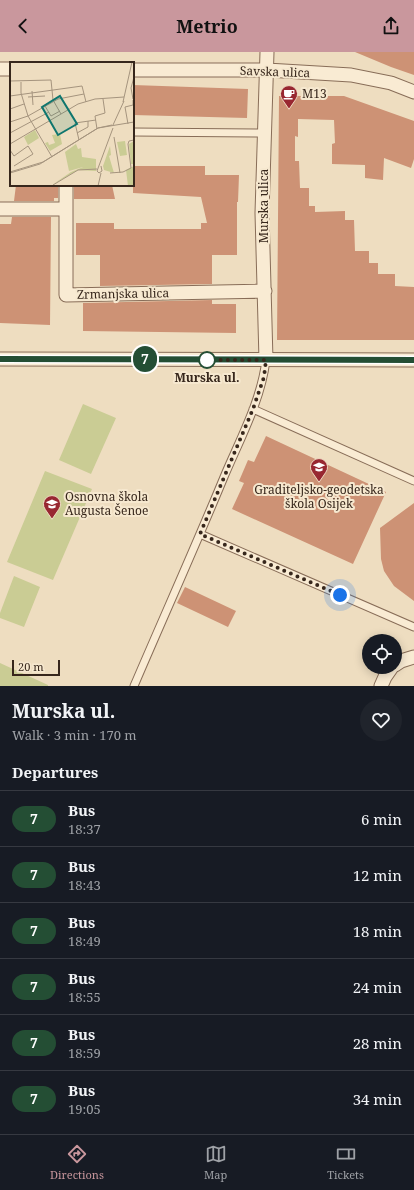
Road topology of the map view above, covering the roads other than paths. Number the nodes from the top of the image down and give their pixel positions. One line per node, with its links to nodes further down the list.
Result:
1 (267, 52): 5 (street, Murska ulica)
2 (0, 68): 3 (street)
3 (10, 69)
4 (134, 70): 5 (street, Savska ulica)
5 (267, 70): 6 (street, Savska ulica); 8 (street, Murska ulica)
6 (414, 92)
7 (134, 132): 8 (lane)
8 (265, 133): 12 (street, Murska ulica)
9 (66, 186): 11 (street, Zrmanjska ulica)
10 (0, 210): 11 (street)
11 (66, 210): 12 (street, Zrmanjska ulica)
12 (265, 291): 14 (street, Murska ulica)
13 (0, 359): 14 (street)
14 (266, 360): 15 (street); 16 (lane)
15 (414, 360)
16 (253, 409): 17 (lane); 18 (lane)
17 (414, 481)
18 (200, 534): 19 (lane); 23 (lane)
19 (414, 627)
20 (414, 657): 21 (street)
21 (402, 660)
22 (387, 674): 24 (street)
23 (134, 686)
24 (381, 686)

